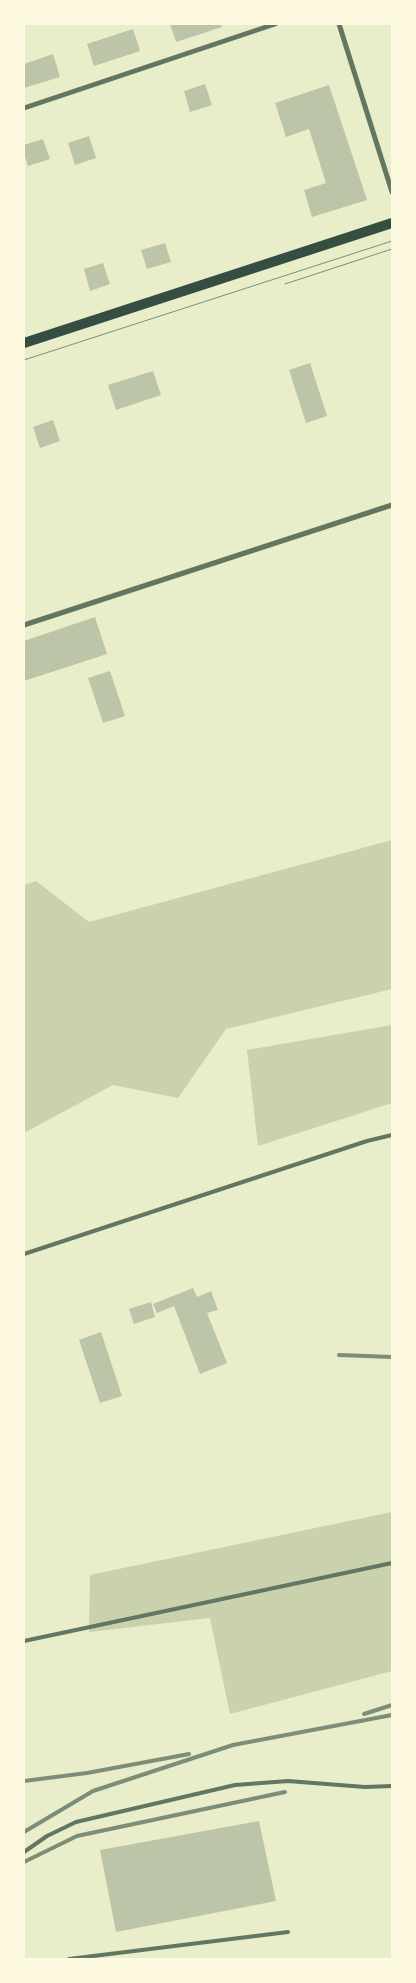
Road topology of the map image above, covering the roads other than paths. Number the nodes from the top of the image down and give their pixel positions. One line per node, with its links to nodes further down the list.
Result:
1 (275, 24): 3 (street)
2 (339, 24): 4 (street)
3 (24, 108)
4 (392, 192)
5 (392, 223): 6 (main road)
6 (24, 343)
7 (392, 505): 8 (street)
8 (24, 625)
9 (392, 1135): 10 (lane)
10 (24, 1254)
11 (392, 1563): 12 (lane)
12 (24, 1641)
13 (392, 1786): 14 (lane)
14 (24, 1852)
15 (288, 1932): 16 (lane)
16 (69, 1959)

